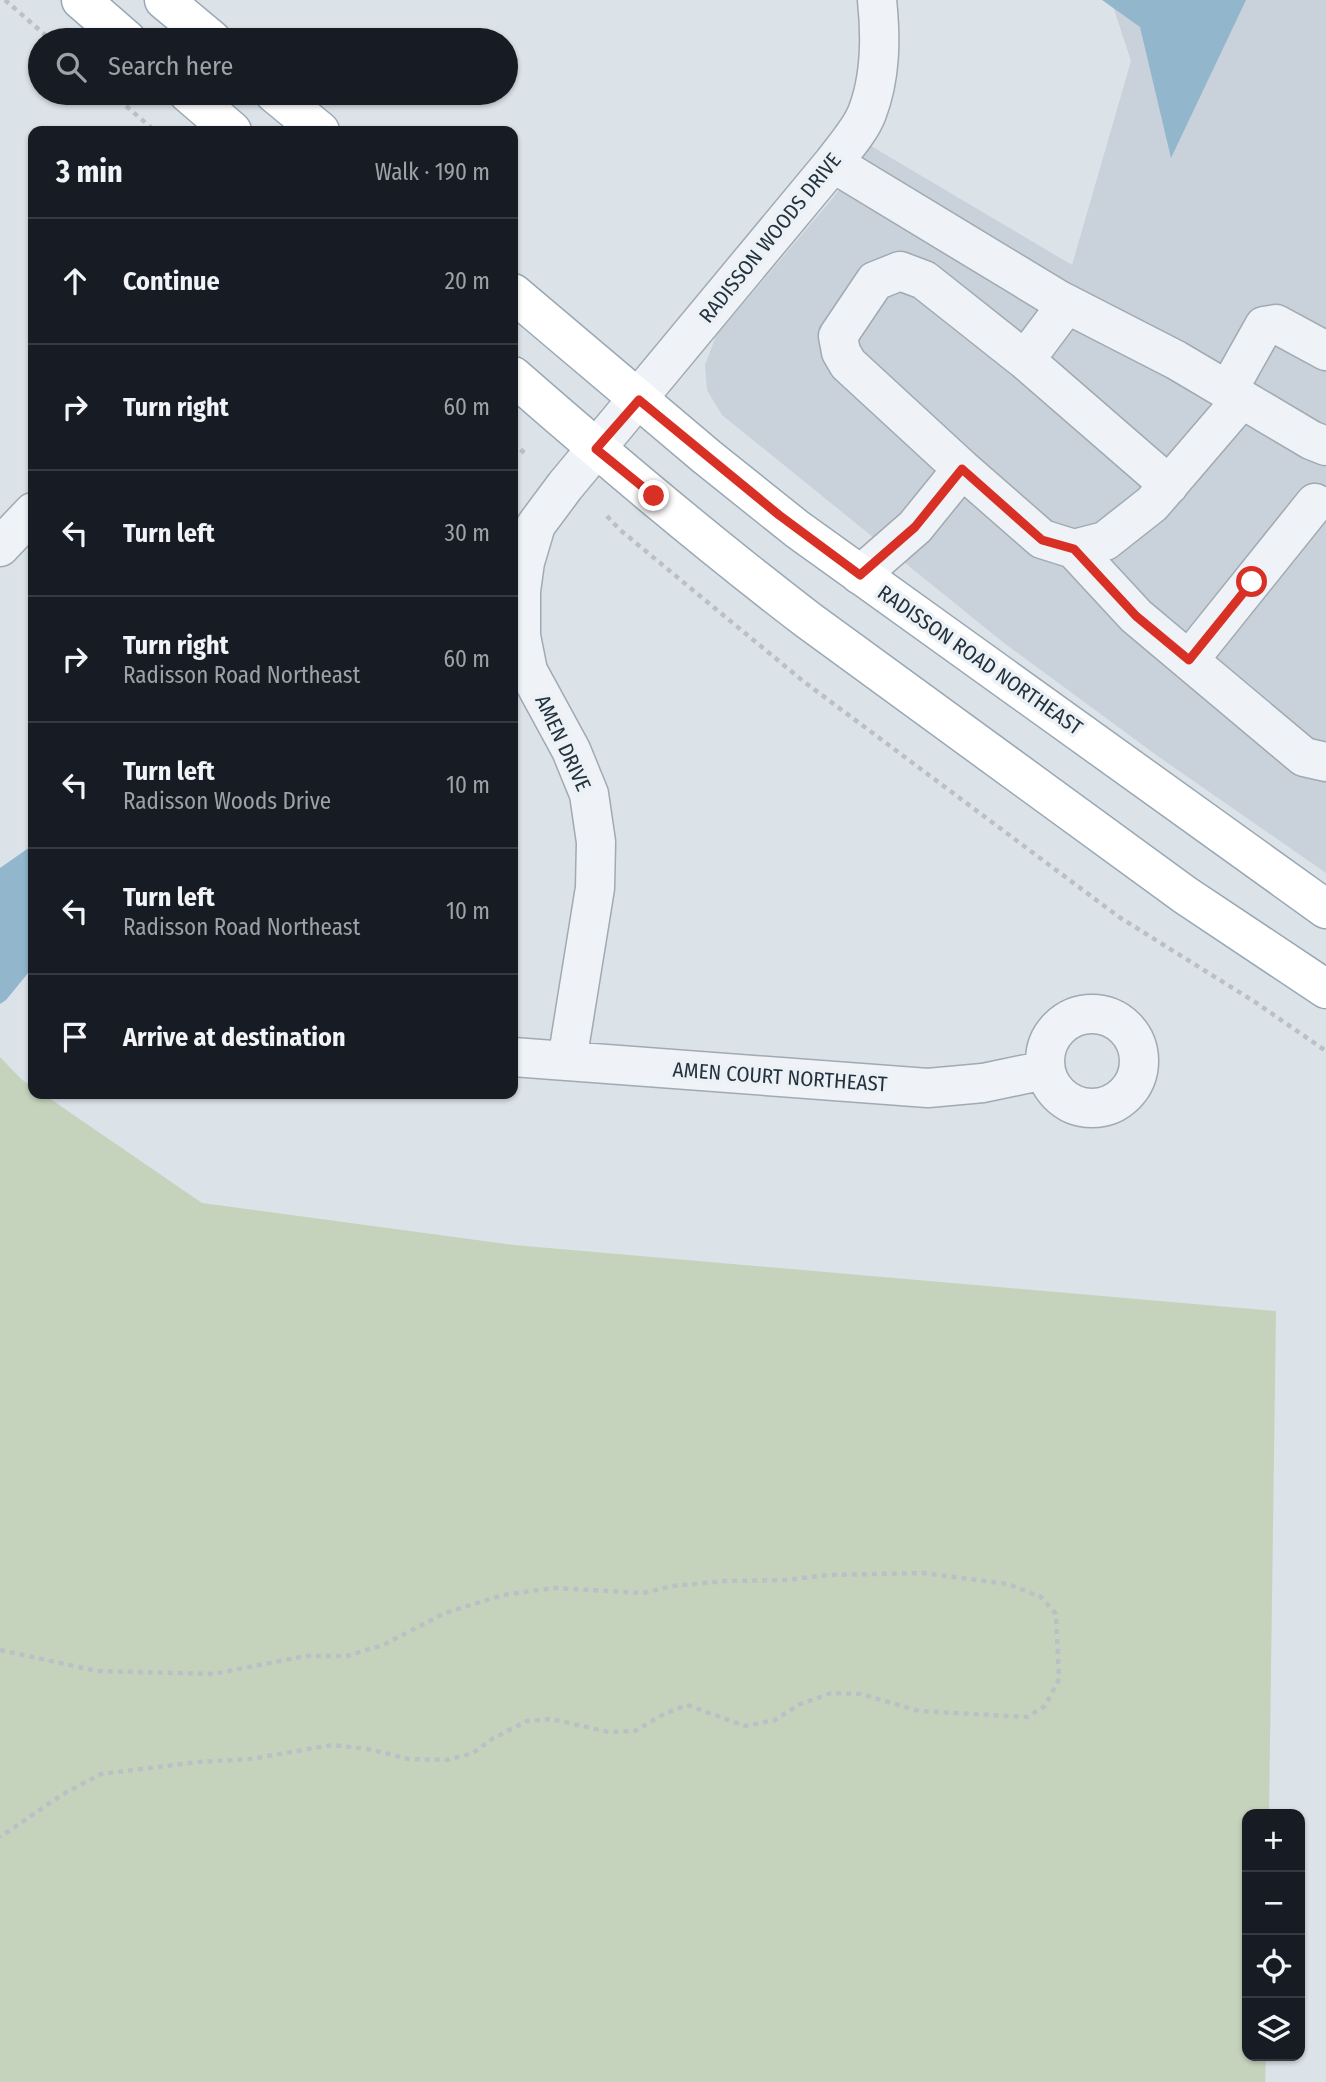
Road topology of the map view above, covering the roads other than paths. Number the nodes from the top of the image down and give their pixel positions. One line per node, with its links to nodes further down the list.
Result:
1 (81, 0): 4 (main road)
2 (164, 0): 5 (main road)
3 (877, 0): 10 (street, RADISSON WOODS DRIVE)
4 (113, 28)
5 (198, 28)
6 (202, 105): 8 (main road)
7 (289, 105): 9 (main road)
8 (226, 126)
9 (314, 126)
10 (833, 163): 12 (street); 17 (street, RADISSON WOODS DRIVE)
11 (518, 297): 17 (main road, RADISSON ROAD NORTHEAST)
12 (1066, 304): 14 (street); 16 (street)
13 (1326, 351): 16 (street)
14 (1025, 360): 20 (street); 21 (street)
15 (518, 380): 19 (main road)
16 (1235, 395): 18 (street); 21 (street)
17 (639, 400): 19 (street, RADISSON WOODS DRIVE); 27 (main road, RADISSON ROAD NORTHEAST)
18 (1326, 446)
19 (596, 449): 24 (street, AMEN DRIVE); 31 (main road)
20 (962, 469): 26 (street); 27 (street)
21 (1169, 485): 26 (street)
22 (1322, 500): 28 (street)
23 (28, 517): 25 (street)
24 (524, 521): 33 (street, AMEN DRIVE)
25 (0, 547)
26 (1074, 549): 28 (street)
27 (860, 575): 30 (main road, RADISSON ROAD NORTHEAST)
28 (1189, 660): 29 (street)
29 (1326, 762)
30 (1326, 909)
31 (1326, 989)
32 (518, 1057): 33 (street, AMEN COURT NORTHEAST)
33 (567, 1061): 34 (street, AMEN COURT NORTHEAST)
34 (1045, 1070)

